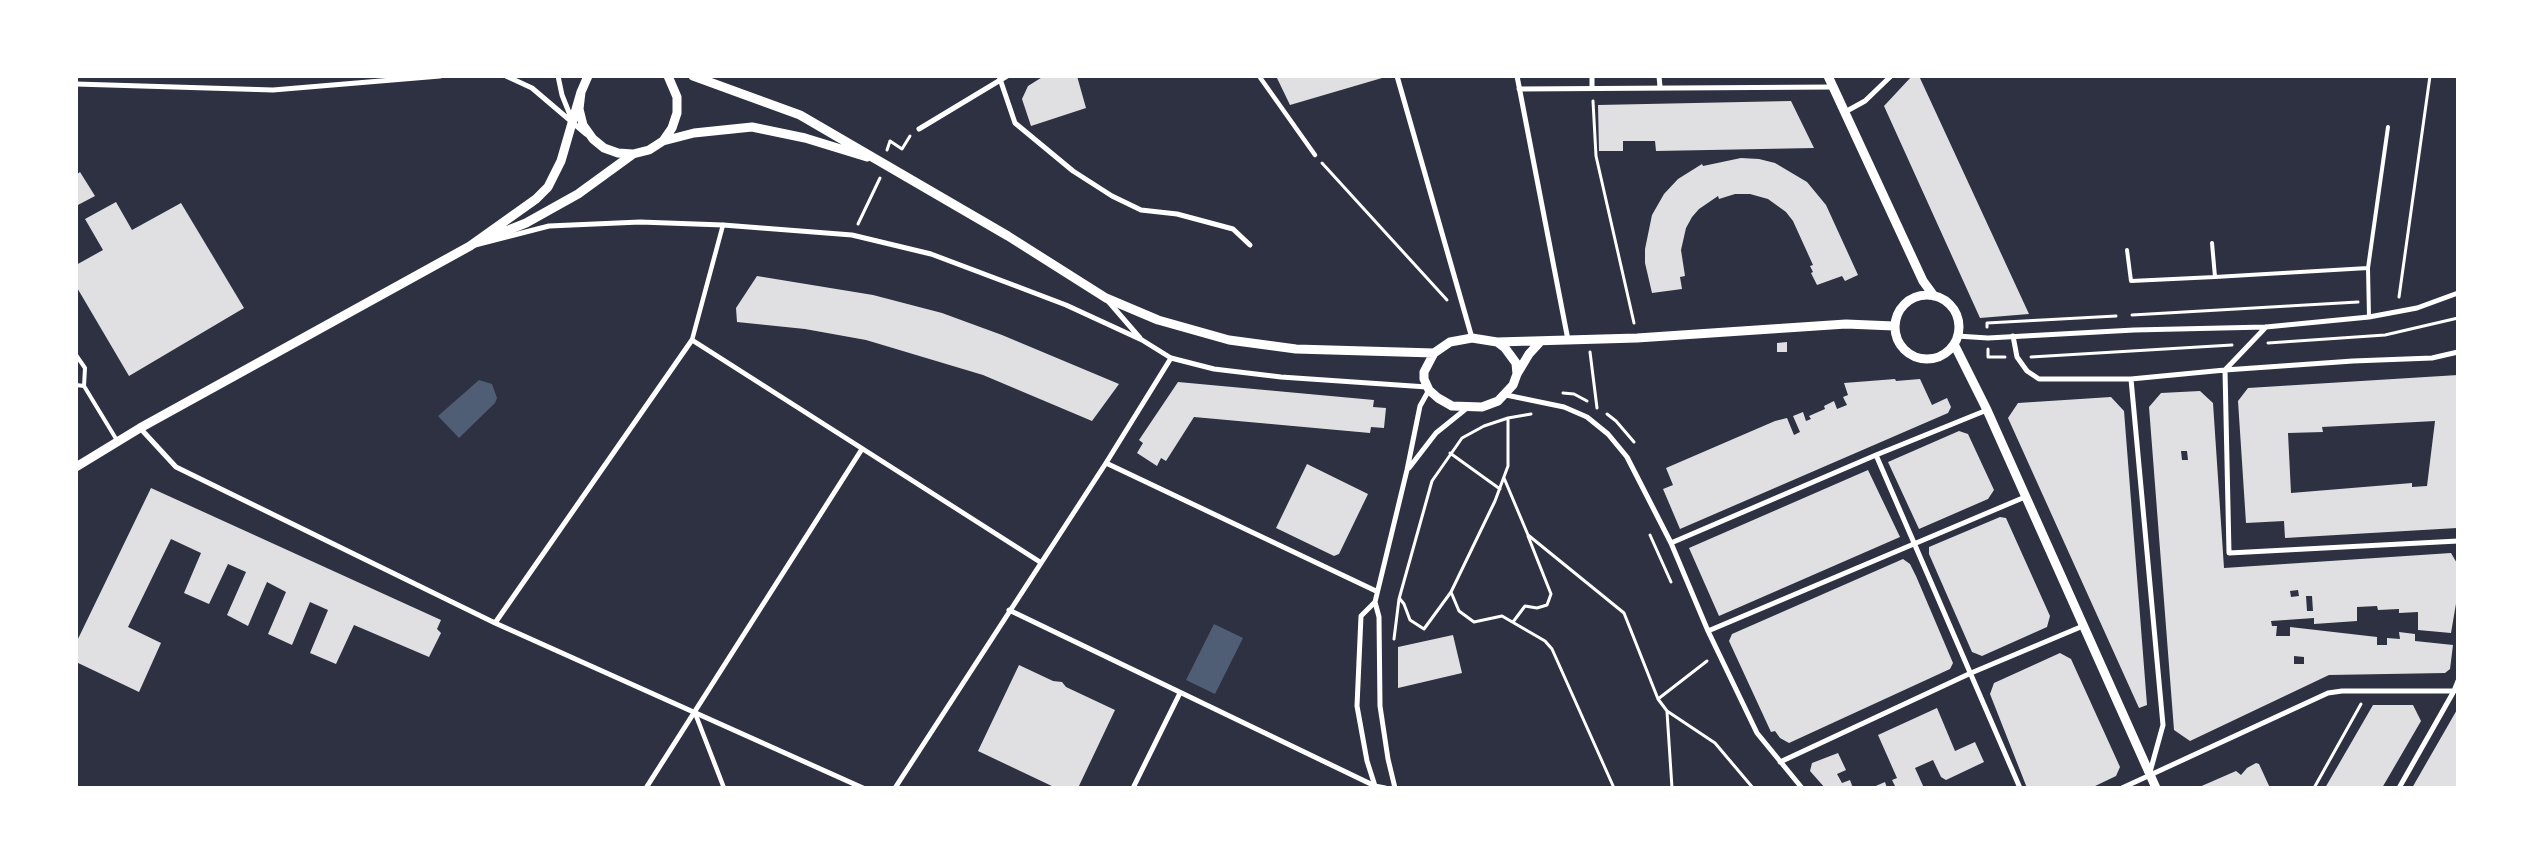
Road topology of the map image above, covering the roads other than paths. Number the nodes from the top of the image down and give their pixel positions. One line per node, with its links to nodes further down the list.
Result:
1 (440, 76): 16 (street)
2 (506, 76): 23 (street)
3 (558, 76): 23 (street)
4 (588, 76): 21 (street)
5 (668, 76): 27 (street)
6 (693, 76): 30 (street)
7 (1007, 76): 15 (street)
8 (1259, 76): 29 (street)
9 (1397, 76): 47 (street)
10 (1517, 76): 20 (street)
11 (1592, 76): 19 (street)
12 (1659, 76): 17 (street)
13 (1828, 76): 18 (street)
14 (1891, 76): 22 (street)
15 (1000, 78): 25 (street); 33 (street)
16 (76, 84)
17 (1660, 87): 18 (street); 19 (street)
18 (1833, 87): 22 (street)
19 (1592, 88): 20 (street)
20 (1519, 89): 50 (street)
21 (581, 92): 23 (street); 26 (street)
22 (1845, 112): 38 (street)
23 (573, 123): 26 (street); 34 (street)
24 (2388, 126): 36 (lane)
25 (919, 129)
26 (592, 139): 28 (street)
27 (663, 141): 28 (street); 30 (street)
28 (633, 154): 34 (street)
29 (1315, 155)
30 (883, 162): 42 (street)
31 (723, 225): 34 (street); 48 (street); 49 (street)
32 (2212, 243): 37 (lane)
33 (1250, 245)
34 (470, 246): 67 (street)
35 (2127, 250): 37 (lane)
36 (2368, 268): 37 (lane); 43 (lane)
37 (2215, 277)
38 (1923, 281): 40 (street); 41 (street)
39 (2458, 293): 43 (street)
40 (1934, 296): 41 (street); 51 (street)
41 (1915, 297): 44 (street)
42 (1106, 298): 49 (street); 55 (street)
43 (2369, 316): 45 (street)
44 (1894, 326): 50 (street); 51 (street)
45 (2266, 327): 46 (street); 58 (street)
46 (2013, 336): 51 (street); 60 (street)
47 (1472, 338): 52 (street); 55 (street)
48 (692, 340): 69 (street); 82 (street)
49 (1142, 340): 57 (street)
50 (1568, 340): 53 (street)
51 (1956, 340): 66 (street)
52 (1497, 342): 53 (street); 59 (street)
53 (1540, 342): 59 (street)
54 (2458, 352): 58 (street)
55 (1434, 353): 63 (street)
56 (76, 355): 62 (lane)
57 (1171, 358): 63 (street); 71 (street)
58 (2225, 370): 60 (street); 75 (street)
59 (1517, 374): 64 (street)
60 (2132, 380): 91 (street)
61 (76, 385): 62 (lane)
62 (84, 386): 68 (lane)
63 (1428, 388): 65 (street); 73 (street)
64 (1506, 395): 65 (street); 77 (street)
65 (1467, 408): 73 (street)
66 (1987, 410): 70 (street); 74 (street)
67 (140, 428): 68 (street); 82 (street)
68 (118, 442): 72 (street)
69 (862, 449): 78 (street); 89 (street)
70 (1876, 455): 76 (street); 77 (street)
71 (1106, 463): 78 (street); 79 (street)
72 (76, 467)
73 (1407, 470): 79 (street)
74 (2025, 497): 76 (street); 83 (street)
75 (2458, 541)
76 (1916, 542): 84 (street); 85 (street)
77 (1671, 543): 84 (street)
78 (1040, 562): 81 (street)
79 (1376, 591): 80 (street)
80 (1375, 602): 92 (street); 99 (street)
81 (1009, 610): 88 (street); 96 (street)
82 (495, 623): 89 (street)
83 (2083, 626): 85 (street); 91 (street)
84 (1708, 631): 90 (street)
85 (1971, 673): 90 (street); 101 (street)
86 (2458, 681): 87 (street)
87 (2454, 691): 91 (street); 104 (street)
88 (1180, 693): 92 (street); 97 (street)
89 (694, 713): 93 (street); 94 (street); 95 (street)
90 (1780, 762): 100 (street)
91 (2150, 775): 102 (street); 103 (street)
92 (1375, 787): 98 (street)
93 (646, 788)
94 (724, 788)
95 (863, 788)
96 (895, 788)
97 (1133, 788)
98 (1385, 788)
99 (1395, 788)
100 (1802, 788)
101 (2020, 788)
102 (2122, 788)
103 (2156, 788)
104 (2399, 788)

